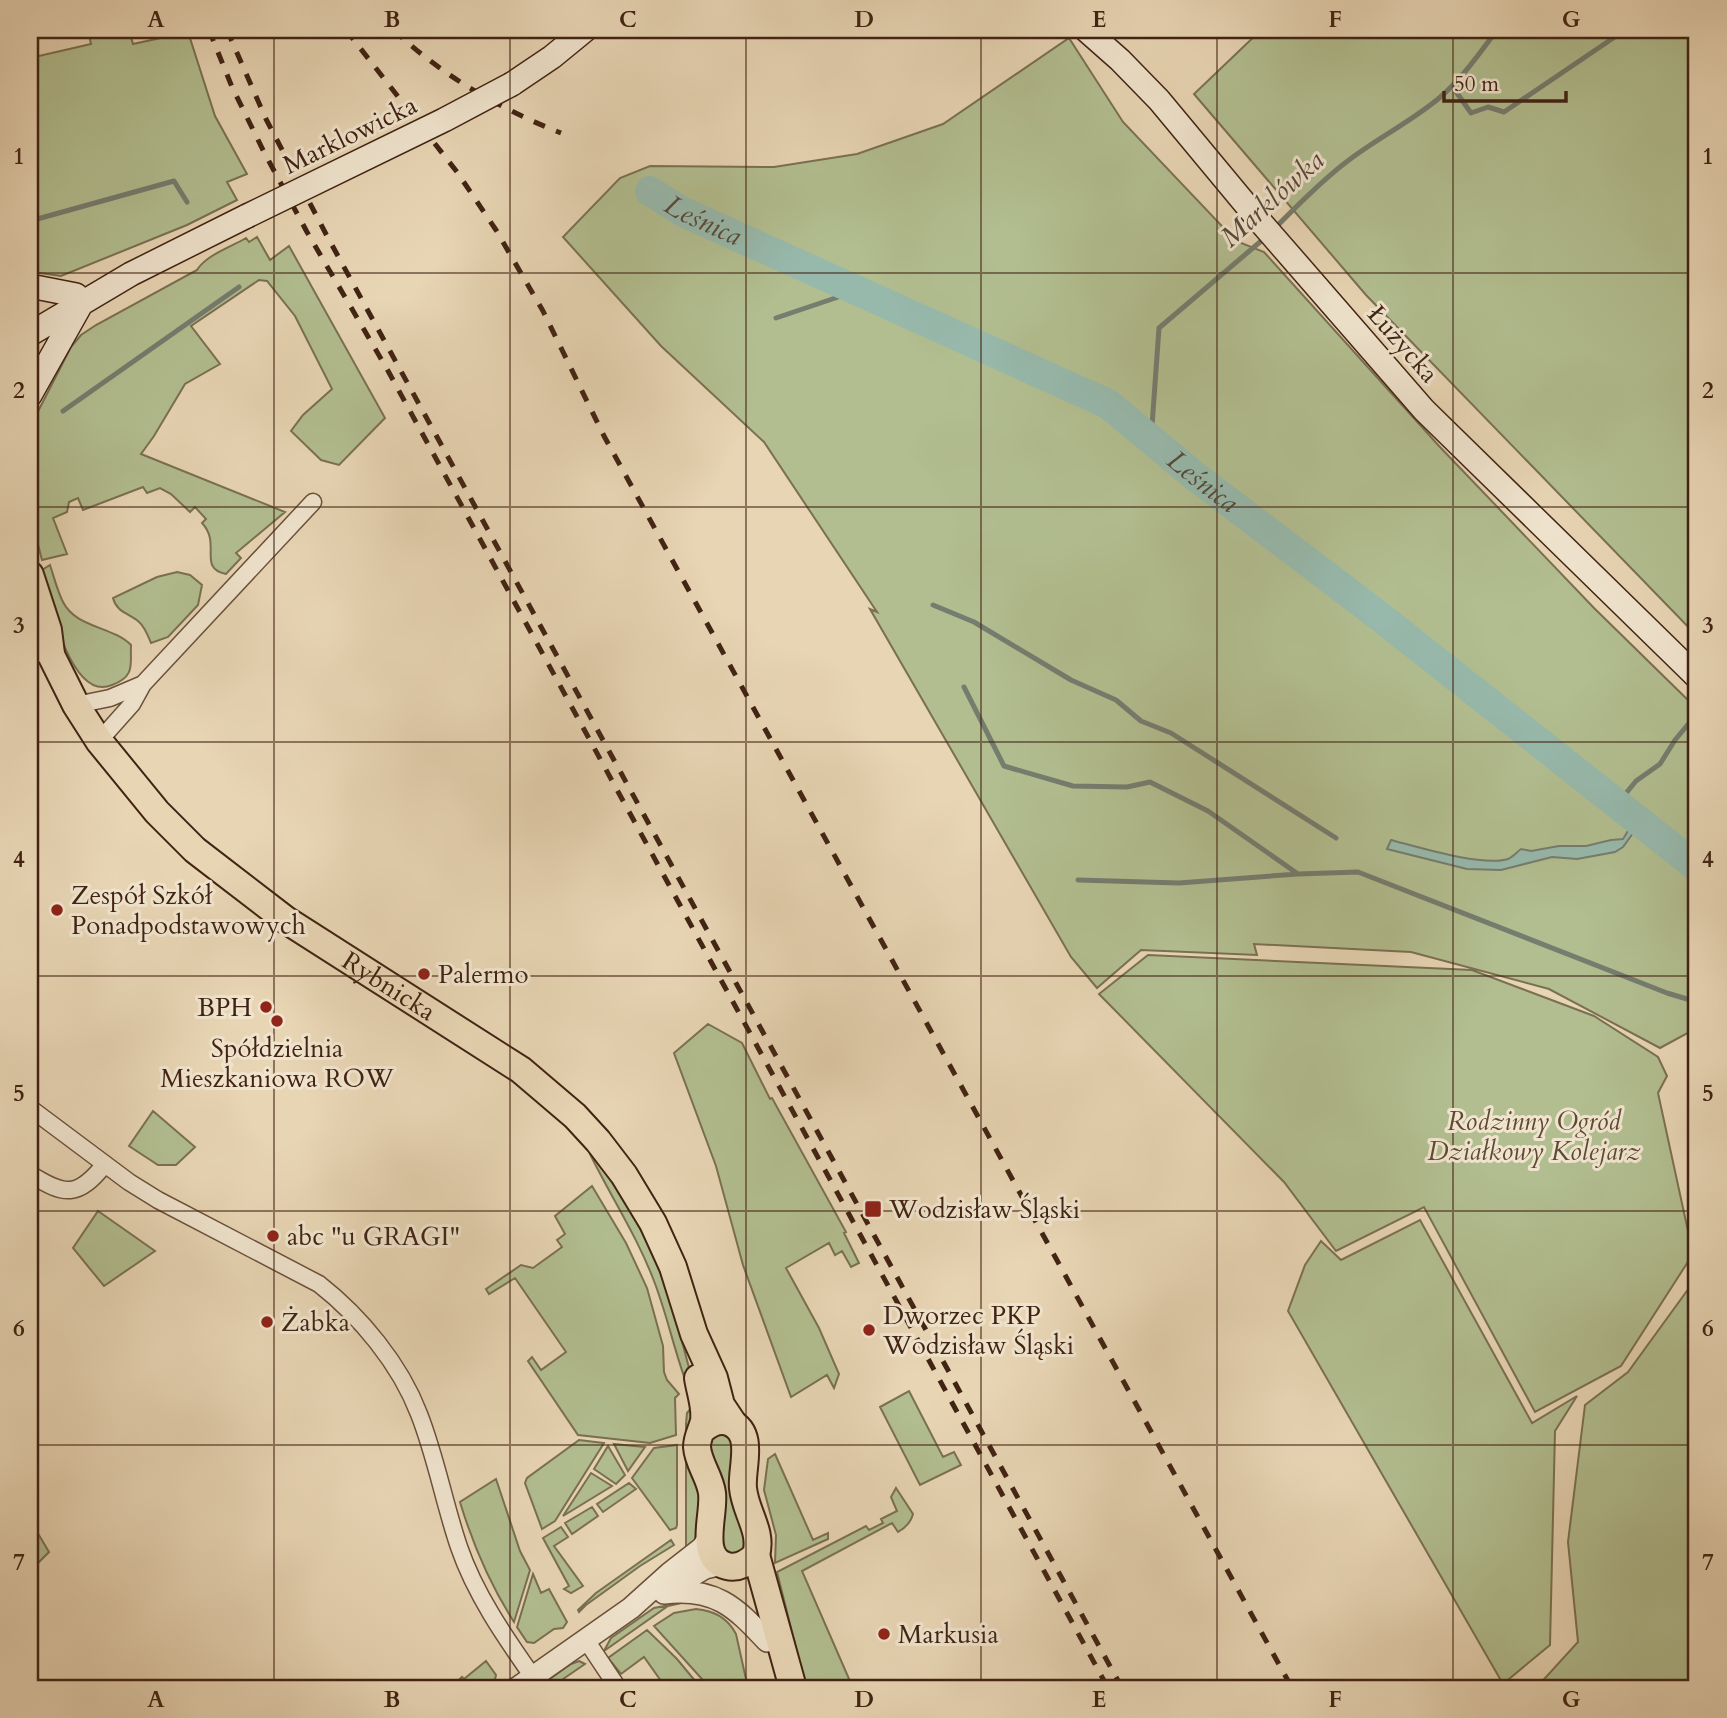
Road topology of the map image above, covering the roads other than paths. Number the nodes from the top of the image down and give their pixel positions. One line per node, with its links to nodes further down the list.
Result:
1 (1086, 30): 12 (main road, Łużycka)
2 (581, 33): 4 (main road, Marklowicka, bridge)
3 (30, 286): 4 (main road)
4 (79, 300): 5 (main road, Marklowicka); 6 (main road, Marklowicka); 7 (main road)
5 (30, 314)
6 (30, 334)
7 (30, 395)
8 (313, 502): 13 (street)
9 (30, 575): 11 (main road, Rybnicka)
10 (30, 631): 11 (main road, Rybnicka)
11 (51, 655): 14 (main road, Rybnicka)
12 (1697, 677)
13 (143, 684): 14 (street); 15 (street)
14 (76, 705): 15 (main road, Rybnicka)
15 (99, 741): 19 (main road, Rybnicka)
16 (30, 1108): 17 (street)
17 (104, 1164): 18 (street); 29 (street)
18 (30, 1174)
19 (694, 1334): 20 (main road, Rybnicka); 21 (main road, Rybnicka)
20 (733, 1423): 21 (main road); 23 (main road, Rybnicka)
21 (702, 1430): 22 (main road, Rybnicka)
22 (709, 1538): 24 (main road); 26 (street)
23 (756, 1555): 24 (main road); 32 (main road, Rybnicka)
24 (725, 1566): 25 (street); 28 (main road)
25 (664, 1593): 26 (street); 28 (street)
26 (631, 1608): 27 (street)
27 (586, 1640): 29 (street); 30 (street)
28 (767, 1641): 31 (main road)
29 (525, 1683)
30 (618, 1688)
31 (780, 1688)
32 (793, 1688)

